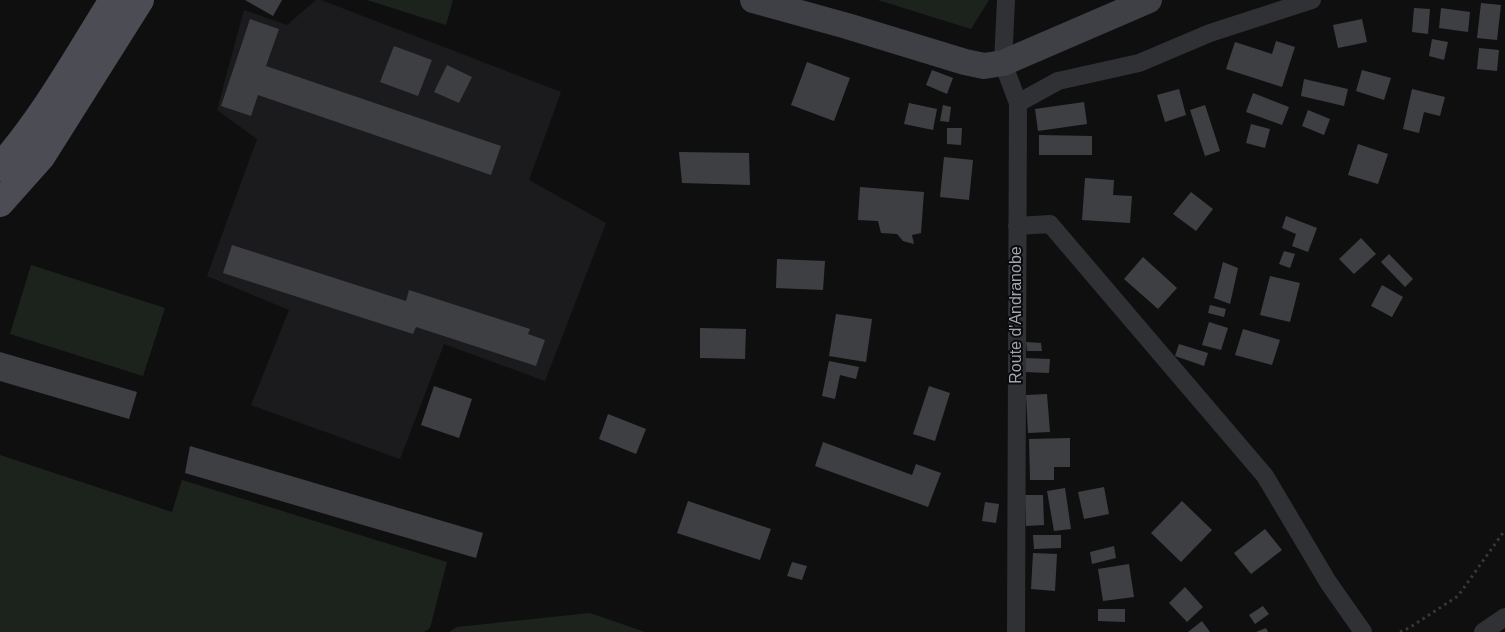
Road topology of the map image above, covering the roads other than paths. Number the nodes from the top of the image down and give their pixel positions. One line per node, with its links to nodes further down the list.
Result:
1 (113, 0): 9 (main road)
2 (140, 0): 10 (main road)
3 (753, 0): 7 (main road)
4 (1006, 0): 7 (street, Route d'Andranobe)
5 (1149, 0): 7 (main road)
6 (1312, 0): 8 (street)
7 (1002, 63): 8 (street, Route d'Andranobe)
8 (1018, 103): 11 (street, Route d'Andranobe)
9 (0, 167)
10 (0, 202)
11 (1017, 226): 13 (street, Route d'Andranobe); 14 (street)
12 (1505, 617): 15 (street)
13 (1016, 632)
14 (1363, 632)
15 (1483, 632)

